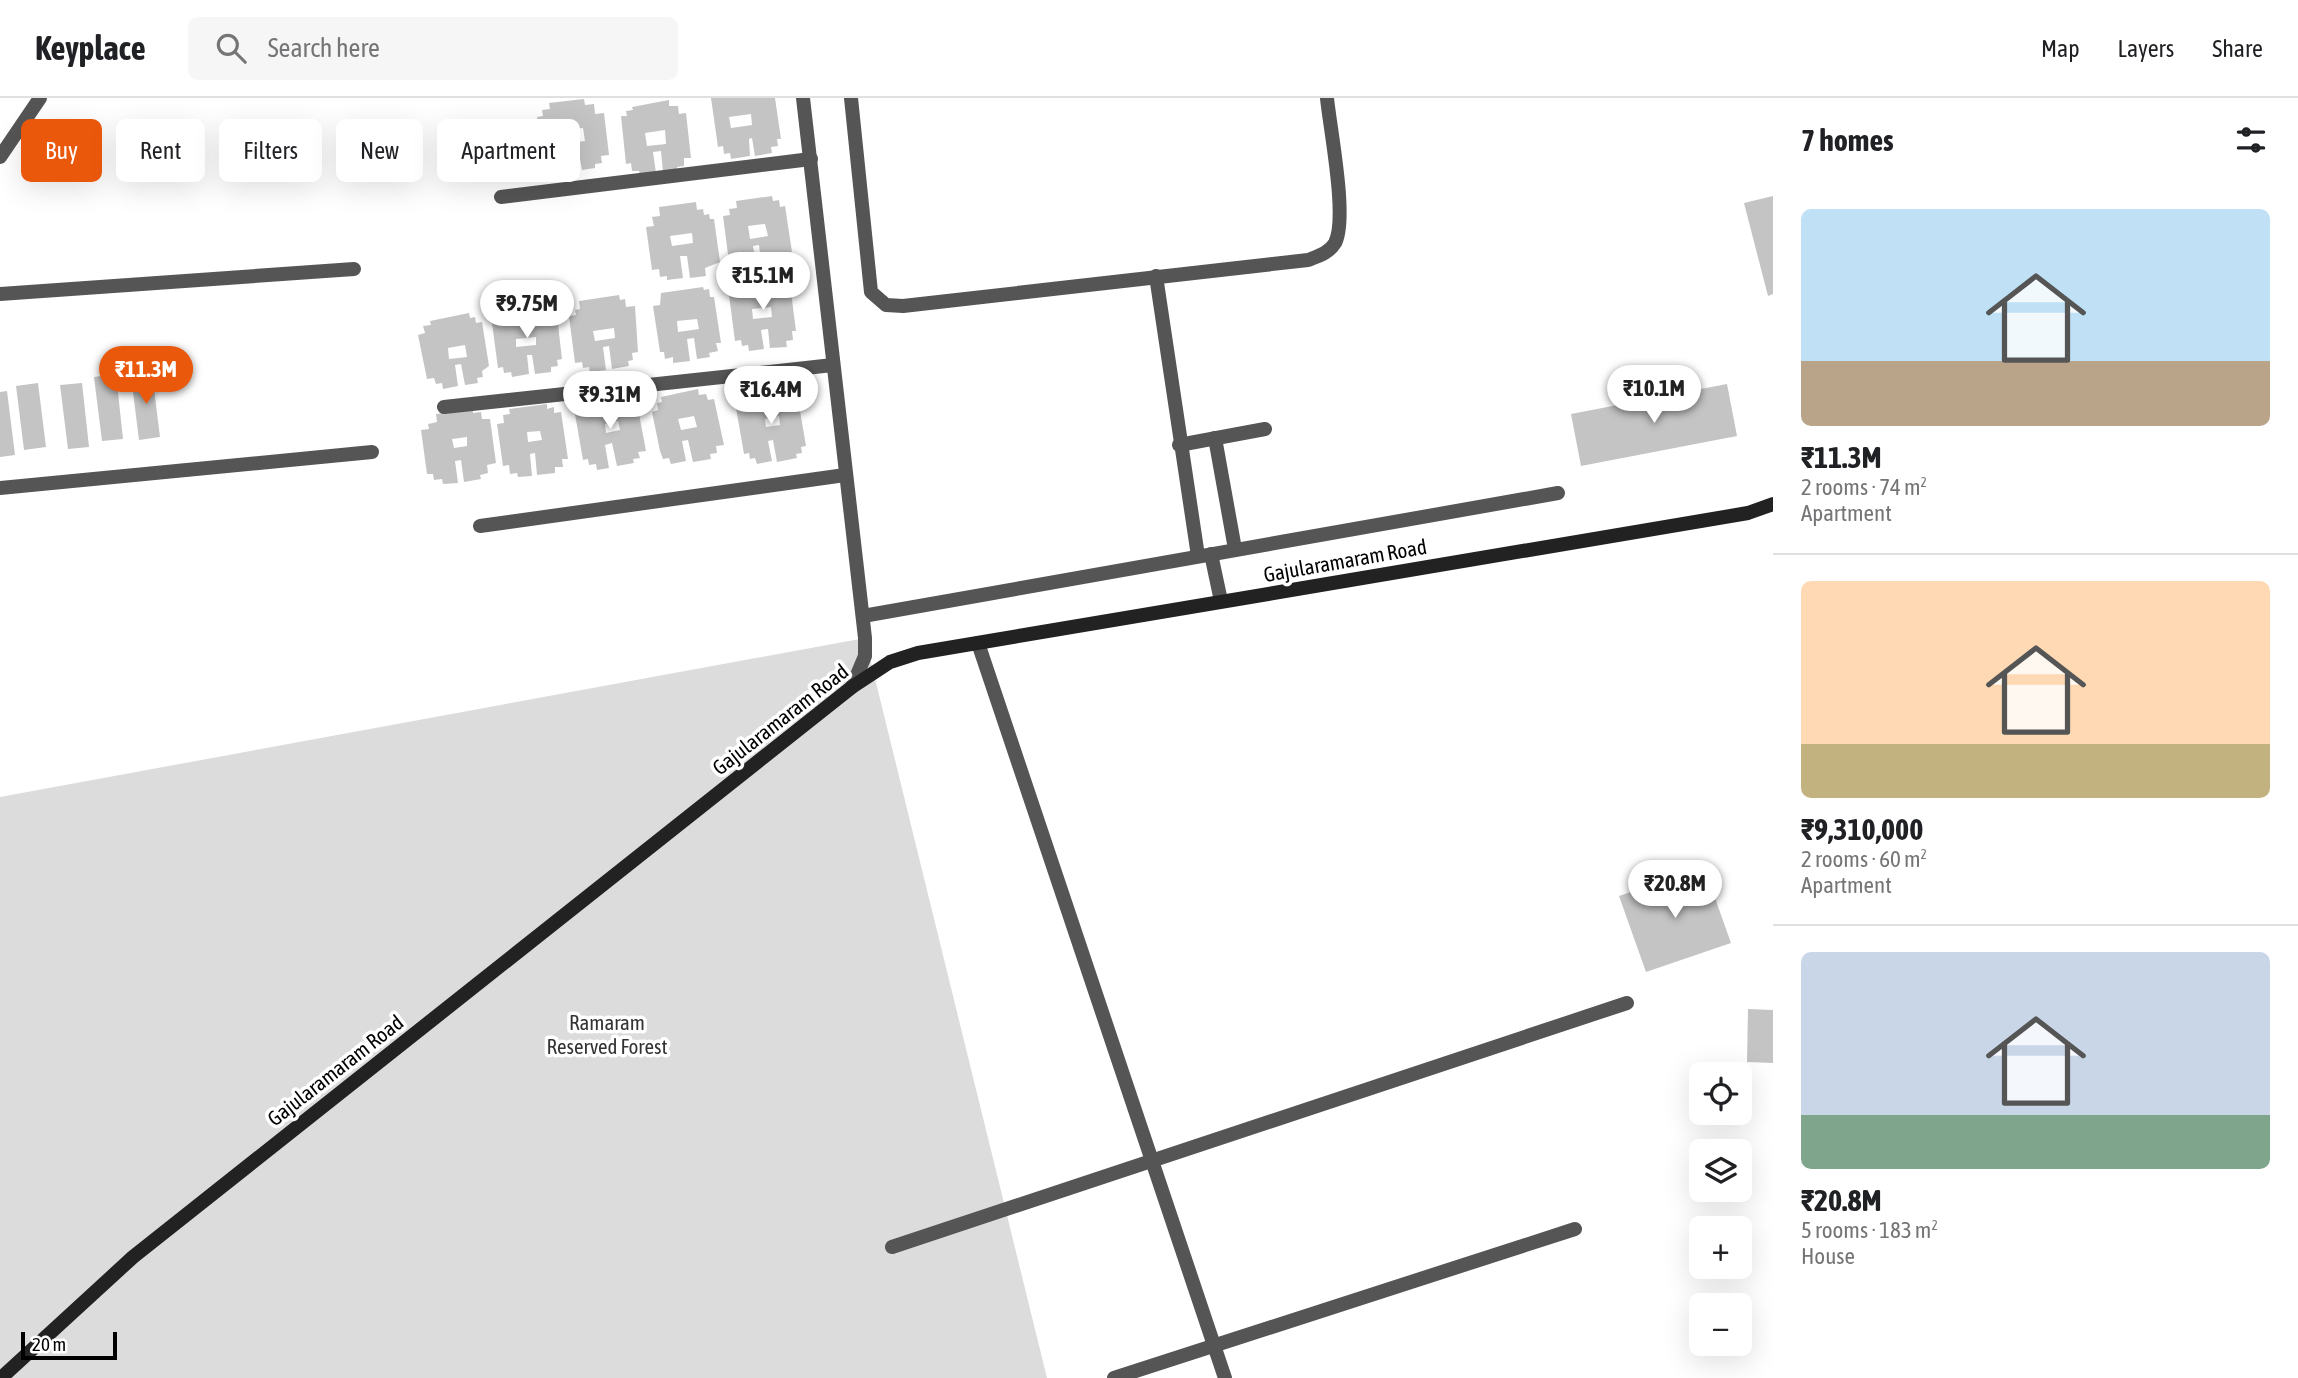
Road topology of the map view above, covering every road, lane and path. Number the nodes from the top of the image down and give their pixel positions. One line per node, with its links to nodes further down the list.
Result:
1 (40, 98): 5 (street)
2 (803, 98): 6 (street)
3 (851, 98): 9 (street)
4 (1326, 98): 9 (street)
5 (0, 157)
6 (811, 159): 7 (street); 11 (street)
7 (501, 197)
8 (354, 269): 10 (street)
9 (1156, 276): 15 (street)
10 (0, 294)
11 (833, 365): 12 (street); 17 (street)
12 (444, 407)
13 (1265, 429): 14 (street)
14 (1215, 438): 15 (street); 22 (street)
15 (1179, 444): 23 (street)
16 (372, 452): 18 (street)
17 (845, 475): 21 (street); 25 (street)
18 (0, 488)
19 (1558, 493): 22 (street)
20 (1773, 503): 24 (main road, Gajularamaram Road)
21 (480, 526)
22 (1235, 550): 23 (street)
23 (1204, 555): 24 (street); 25 (street)
24 (1221, 601): 26 (main road, Gajularamaram Road)
25 (863, 616): 27 (street)
26 (978, 643): 27 (main road, Gajularamaram Road); 29 (street)
27 (852, 687): 33 (main road, Gajularamaram Road)
28 (1627, 1003): 29 (street)
29 (1152, 1162): 31 (street); 32 (street)
30 (1576, 1229): 32 (street)
31 (892, 1247)
32 (1214, 1345): 34 (street); 35 (street)
33 (1, 1378)
34 (1114, 1378)
35 (1225, 1378)

